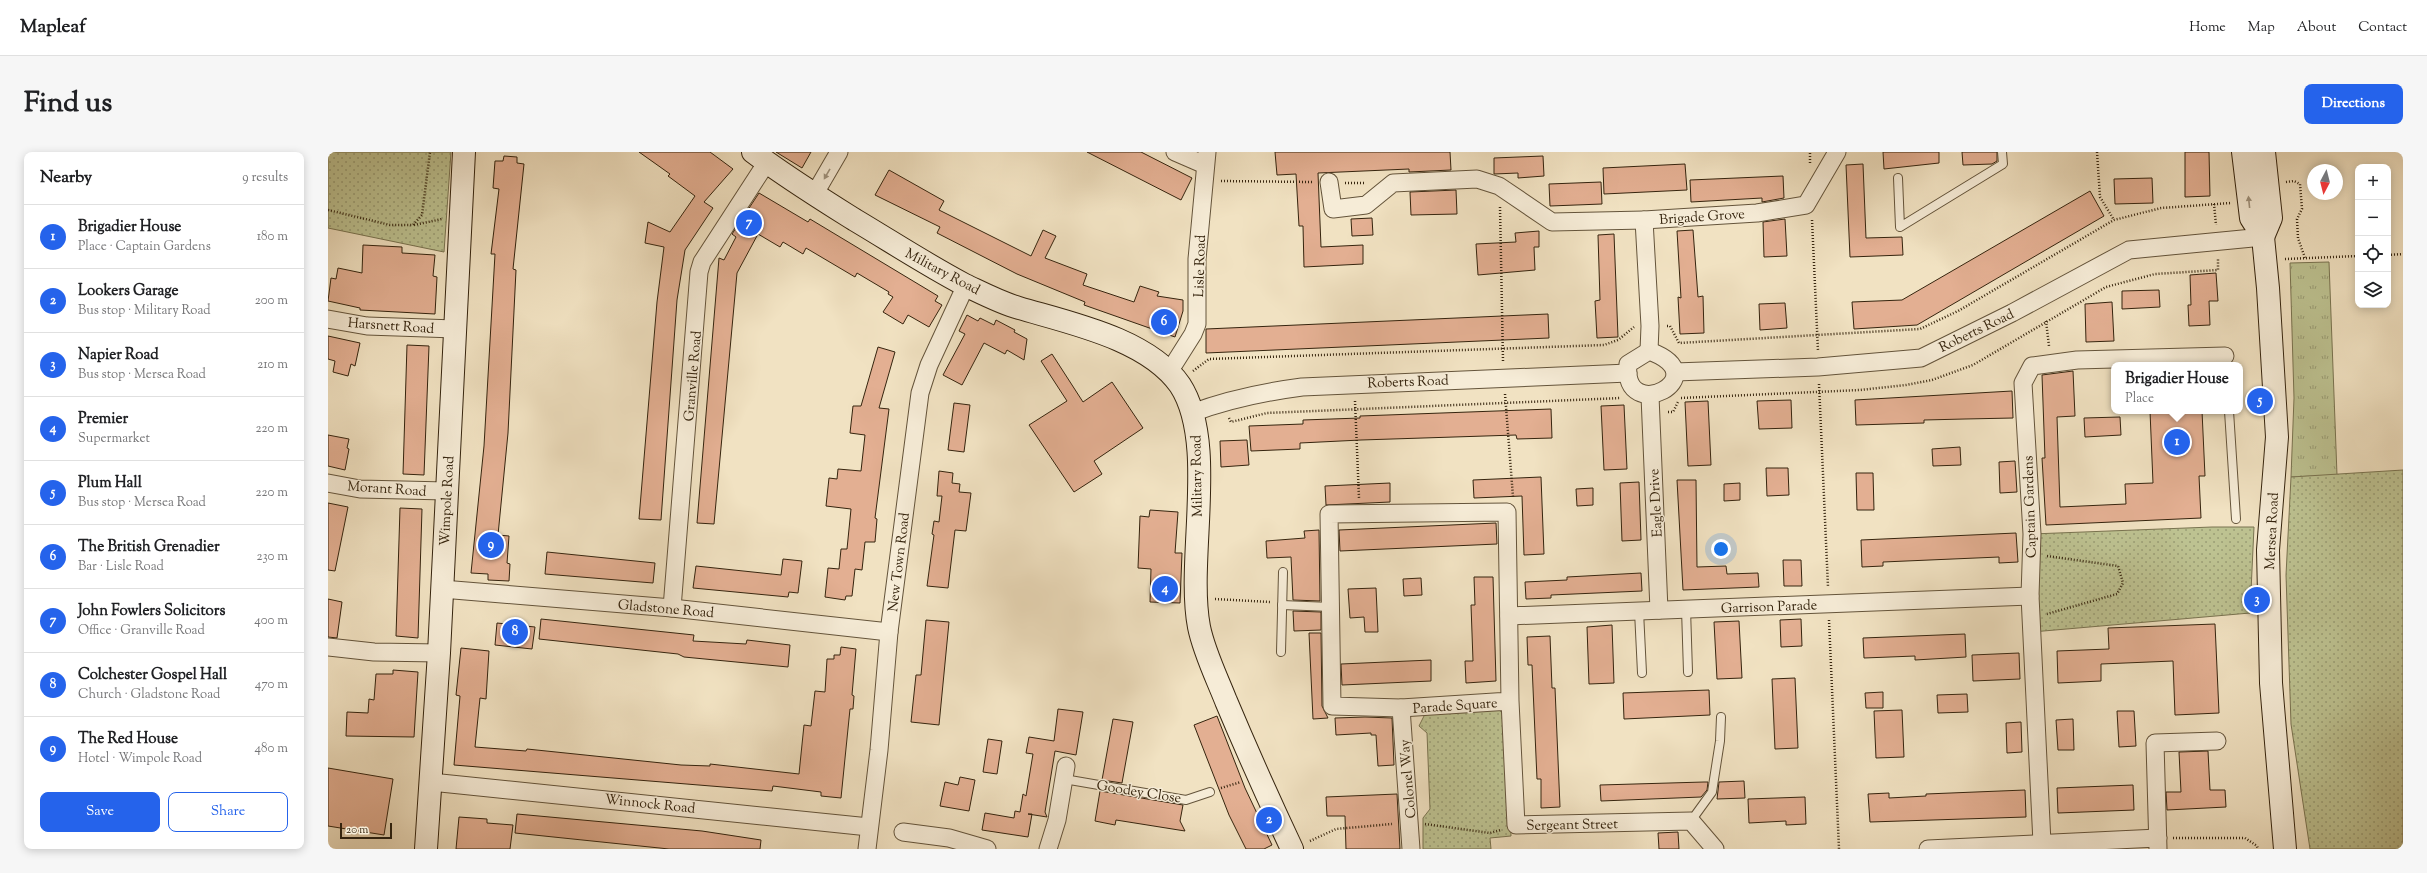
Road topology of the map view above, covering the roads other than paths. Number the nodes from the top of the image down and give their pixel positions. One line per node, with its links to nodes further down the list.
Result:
1 (464, 152): 17 (street, Wimpole Road)
2 (839, 152): 12 (street, one-way to 12)
3 (1175, 152): 9 (street)
4 (1838, 152): 13 (street, Brigade Grove)
5 (2002, 152): 10 (lane)
6 (2243, 152): 14 (street, Mersea Road, one-way to 6)
7 (2264, 152): 14 (street, Mersea Road)
8 (760, 157): 12 (street, Military Road); 34 (street, Granville Road)
9 (1205, 166): 22 (street, Lisle Road)
10 (1898, 178)
11 (1329, 182): 13 (street)
12 (814, 195): 15 (street, Military Road)
13 (1644, 220): 18 (street, Brigade Grove)
14 (2263, 237): 20 (street, Roberts Road); 65 (street, Mersea Road)
15 (966, 285): 22 (street, Military Road); 39 (street, New Town Road)
16 (328, 319): 17 (street, Harsnett Road)
17 (455, 329): 27 (street, Wimpole Road)
18 (1649, 351): 20 (street); 21 (street)
19 (2226, 360): 31 (street, Captain Gardens)
20 (1675, 372): 23 (street)
21 (1628, 373): 23 (street); 24 (street, Roberts Road)
22 (1174, 378): 24 (street, Military Road)
23 (1650, 396): 36 (street, Eagle Drive)
24 (1192, 413): 61 (street, Military Road)
25 (2229, 414): 28 (lane)
26 (328, 483): 27 (street, Morant Road)
27 (446, 492): 30 (street, Wimpole Road)
28 (2236, 519)
29 (1283, 572): 32 (lane)
30 (442, 589): 34 (street, Gladstone Road); 42 (street, Wimpole Road)
31 (2030, 596): 35 (street, Garrison Parade); 55 (street, Captain Gardens)
32 (1282, 604): 33 (lane); 41 (lane)
33 (1331, 607): 38 (street, Parade Square); 46 (street, Parade Square)
34 (672, 608): 39 (street, Gladstone Road)
35 (1686, 609): 36 (street, Garrison Parade); 43 (lane)
36 (1660, 610): 37 (street, Garrison Parade)
37 (1639, 611): 38 (street, Garrison Parade); 44 (lane)
38 (1509, 616): 45 (street, Parade Square)
39 (889, 632): 53 (street, New Town Road)
40 (328, 648): 42 (street)
41 (1281, 652)
42 (439, 653): 50 (street, Wimpole Road)
43 (1688, 672)
44 (1642, 673)
45 (1510, 701): 46 (street, Parade Square); 52 (street, Sergeant Street)
46 (1401, 708): 62 (street, Colonel Way)
47 (1721, 717): 52 (lane)
48 (2217, 741): 56 (street)
49 (1065, 772): 51 (lane, Goodey Close); 60 (street, Goodey Close)
50 (431, 782): 53 (street, Winnock Road); 57 (street, Wimpole Road)
51 (1210, 792)
52 (1691, 821): 63 (street)
53 (869, 827): 58 (street, New Town Road)
54 (903, 832): 59 (street)
55 (2042, 843): 56 (street); 64 (street)
56 (2158, 844)
57 (426, 849)
58 (867, 849)
59 (987, 849)
60 (1048, 849)
61 (1292, 849)
62 (1411, 849)
63 (1715, 849)
64 (1928, 849)
65 (2285, 849)

